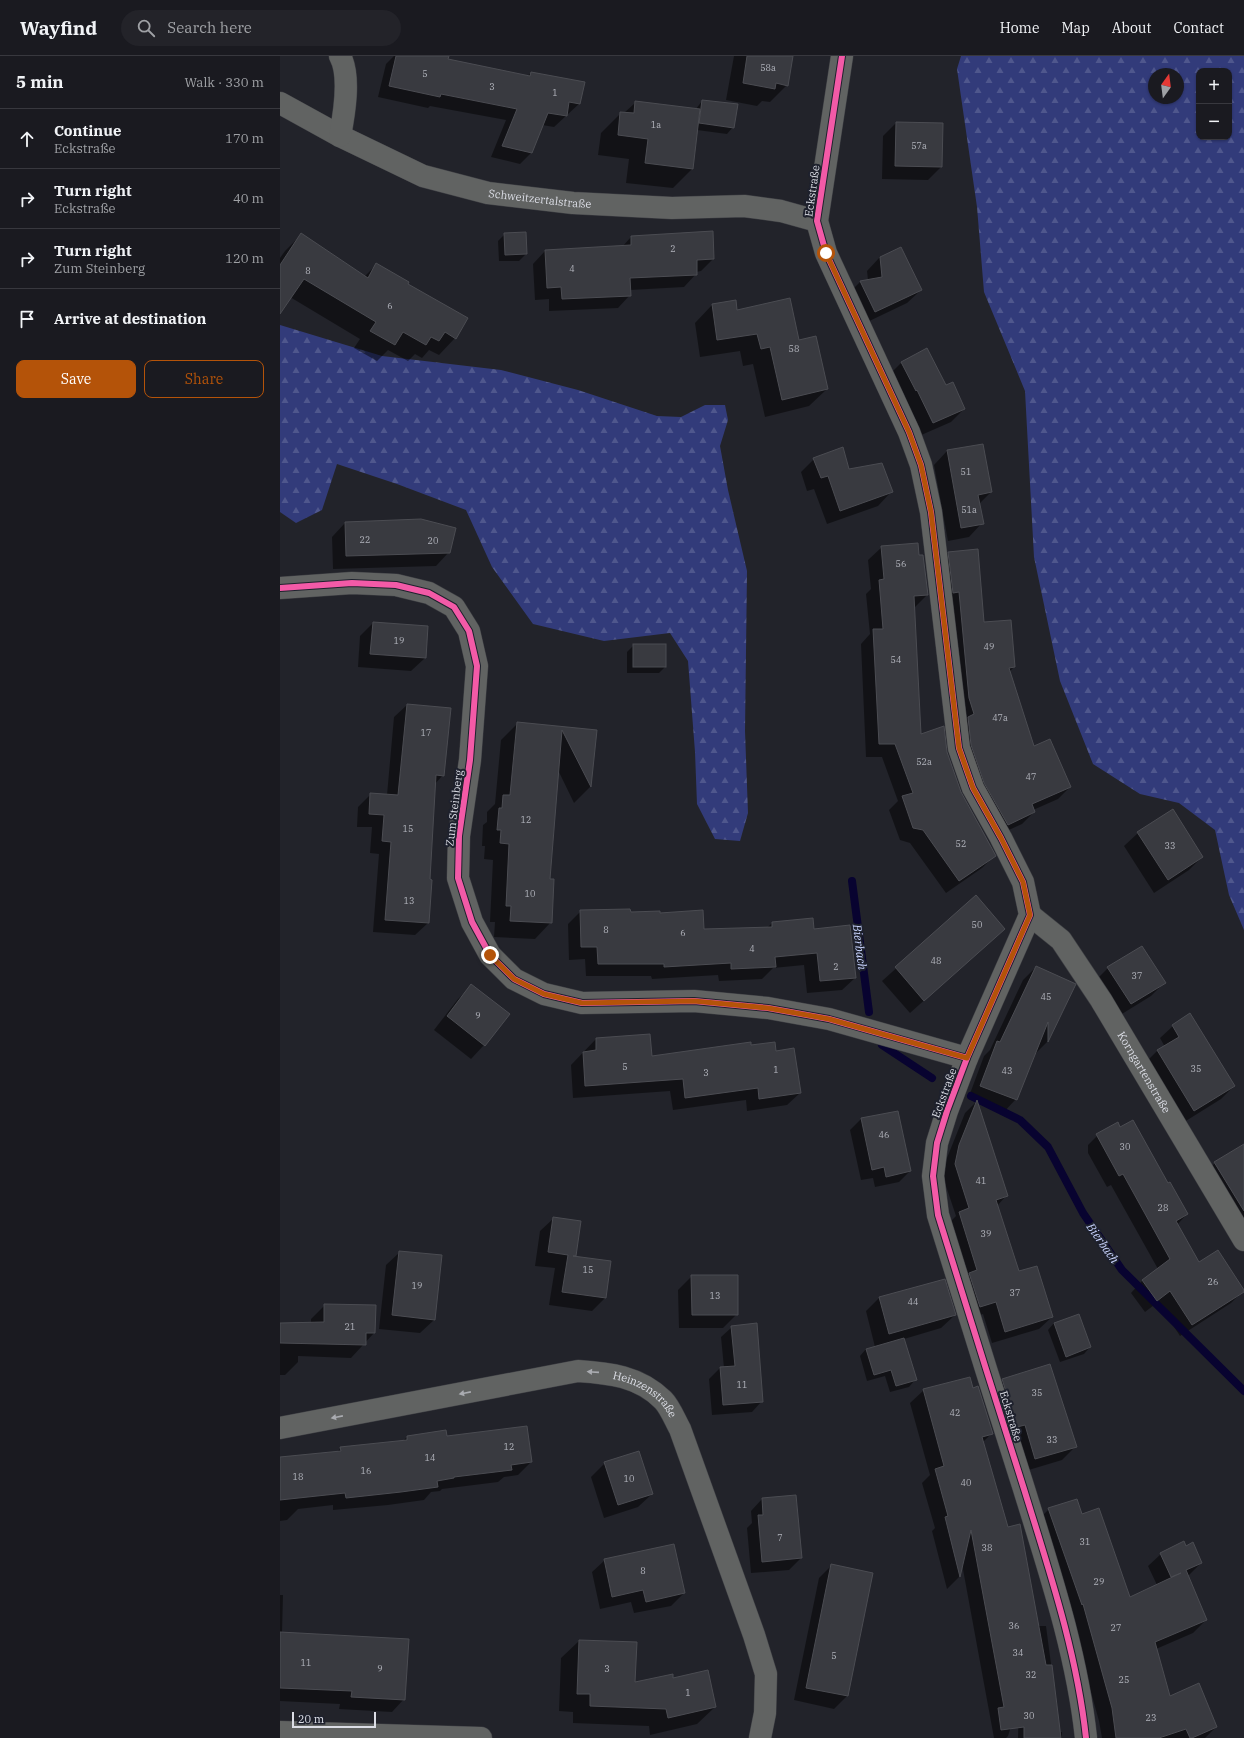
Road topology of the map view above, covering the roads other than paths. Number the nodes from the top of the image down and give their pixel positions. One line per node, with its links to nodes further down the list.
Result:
1 (340, 56): 4 (street)
2 (842, 56): 5 (street, Eckstraße)
3 (280, 103): 4 (street, Schweitzertalstraße)
4 (340, 136): 5 (street, Schweitzertalstraße)
5 (817, 221): 7 (street, Eckstraße)
6 (280, 588): 8 (street, Zum Steinberg)
7 (1030, 915): 8 (street, Eckstraße); 9 (street, Korngartenstraße)
8 (967, 1058): 14 (street, Eckstraße)
9 (1244, 1240)
10 (280, 1428): 13 (street, Heinzenstraße, one-way to 10)
11 (280, 1732): 12 (street)
12 (481, 1738)
13 (760, 1738)
14 (1086, 1738)

